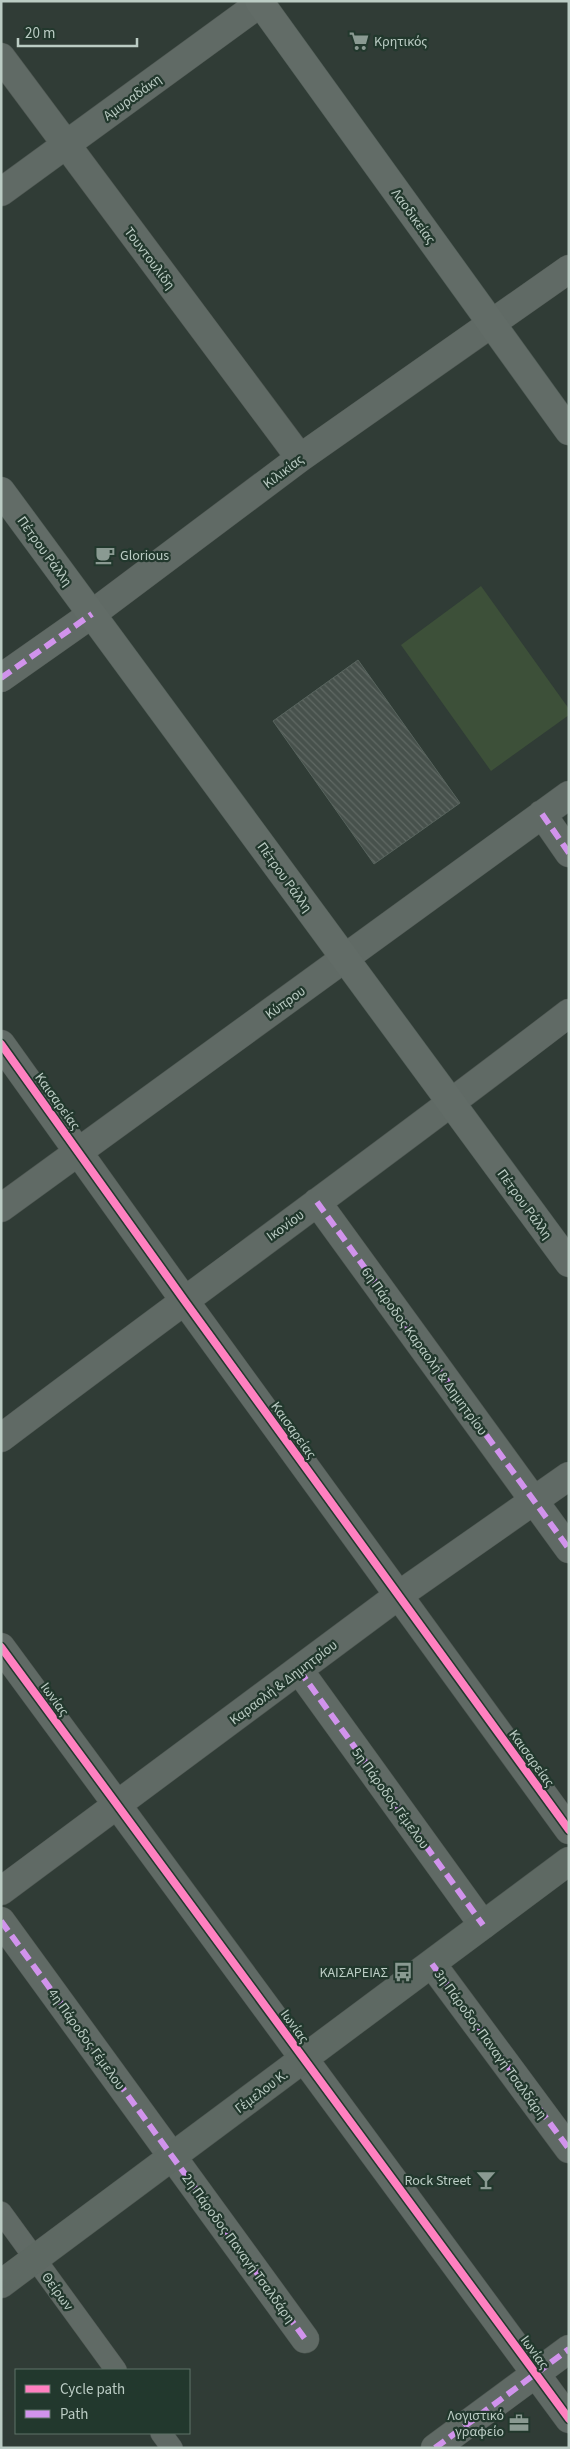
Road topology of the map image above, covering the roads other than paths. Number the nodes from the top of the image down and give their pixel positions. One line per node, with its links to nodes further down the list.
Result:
1 (261, 2): 3 (street, Αμυραδάκη); 6 (main road, Λαοδικείας)
2 (1, 57): 3 (street, Τουντουλίδη)
3 (66, 145): 4 (street, Αμυραδάκη); 8 (street, Τουντουλίδη)
4 (1, 192)
5 (569, 269): 6 (street, Κιλικίας)
6 (492, 324): 7 (main road, Λαοδικείας); 8 (street, Κιλικίας)
7 (569, 431)
8 (300, 458): 10 (street, Κιλικίας)
9 (1, 491): 10 (main road, Πέτρου Ράλλη)
10 (92, 614): 11 (street, Κιλικίας); 15 (main road, Πέτρου Ράλλη)
11 (1, 678)
12 (569, 795): 13 (street, Κύπρου)
13 (542, 814): 14 (street); 15 (street, Κύπρου)
14 (569, 853)
15 (345, 959): 18 (main road, Πέτρου Ράλλη); 19 (street, Κύπρου)
16 (569, 1013): 18 (street, Ικονίου)
17 (1, 1044): 19 (street, Καισαρείας)
18 (451, 1104): 20 (street, Ικονίου); 22 (main road, Πέτρου Ράλλη)
19 (79, 1152): 21 (street, Κύπρου); 23 (street, Καισαρείας)
20 (317, 1202): 23 (street, Ικονίου); 26 (street, 6η Πάροδος Καραολή & Δημητρίου)
21 (1, 1208)
22 (569, 1264)
23 (184, 1300): 24 (street, Ικονίου); 28 (street, Καισαρείας)
24 (1, 1438)
25 (569, 1476): 26 (street, Καραολή & Δημητρίου)
26 (534, 1501): 27 (street, 6η Πάροδος Καραολή & Δημητρίου); 28 (street, Καραολή & Δημητρίου)
27 (569, 1549)
28 (399, 1595): 30 (street, Καραολή & Δημητρίου); 32 (street, Καισαρείας)
29 (1, 1647): 31 (street, Ιωνίας)
30 (299, 1670): 31 (street, Καραολή & Δημητρίου); 36 (street, 5η Πάροδος Γέμελου)
31 (118, 1805): 34 (street, Καραολή & Δημητρίου); 38 (street, Ιωνίας)
32 (569, 1830)
33 (569, 1861): 36 (main road, Γέμελου Κ.)
34 (1, 1891)
35 (1, 1921): 40 (street, 4η Πάροδος Γέμελου)
36 (483, 1925): 37 (main road, Γέμελου Κ.)
37 (432, 1964): 38 (main road, Γέμελου Κ.); 39 (street, 3η Πάροδος Παναγή Τσαλδάρη)
38 (304, 2059): 40 (main road, Γέμελου Κ.); 47 (street, Ιωνίας)
39 (569, 2149)
40 (172, 2157): 42 (main road, Γέμελου Κ.); 44 (street, 2η Πάροδος Παναγή Τσαλδάρη)
41 (1, 2212): 42 (lane, Θείρων)
42 (35, 2259): 43 (main road, Γέμελου Κ.); 46 (lane, Θείρων)
43 (1, 2284)
44 (305, 2339)
45 (569, 2348): 47 (street)
46 (115, 2369)
47 (535, 2373): 48 (street, Ιωνίας); 51 (street)
48 (569, 2419)
49 (162, 2434): 50 (lane)
50 (172, 2448)
51 (435, 2448)

